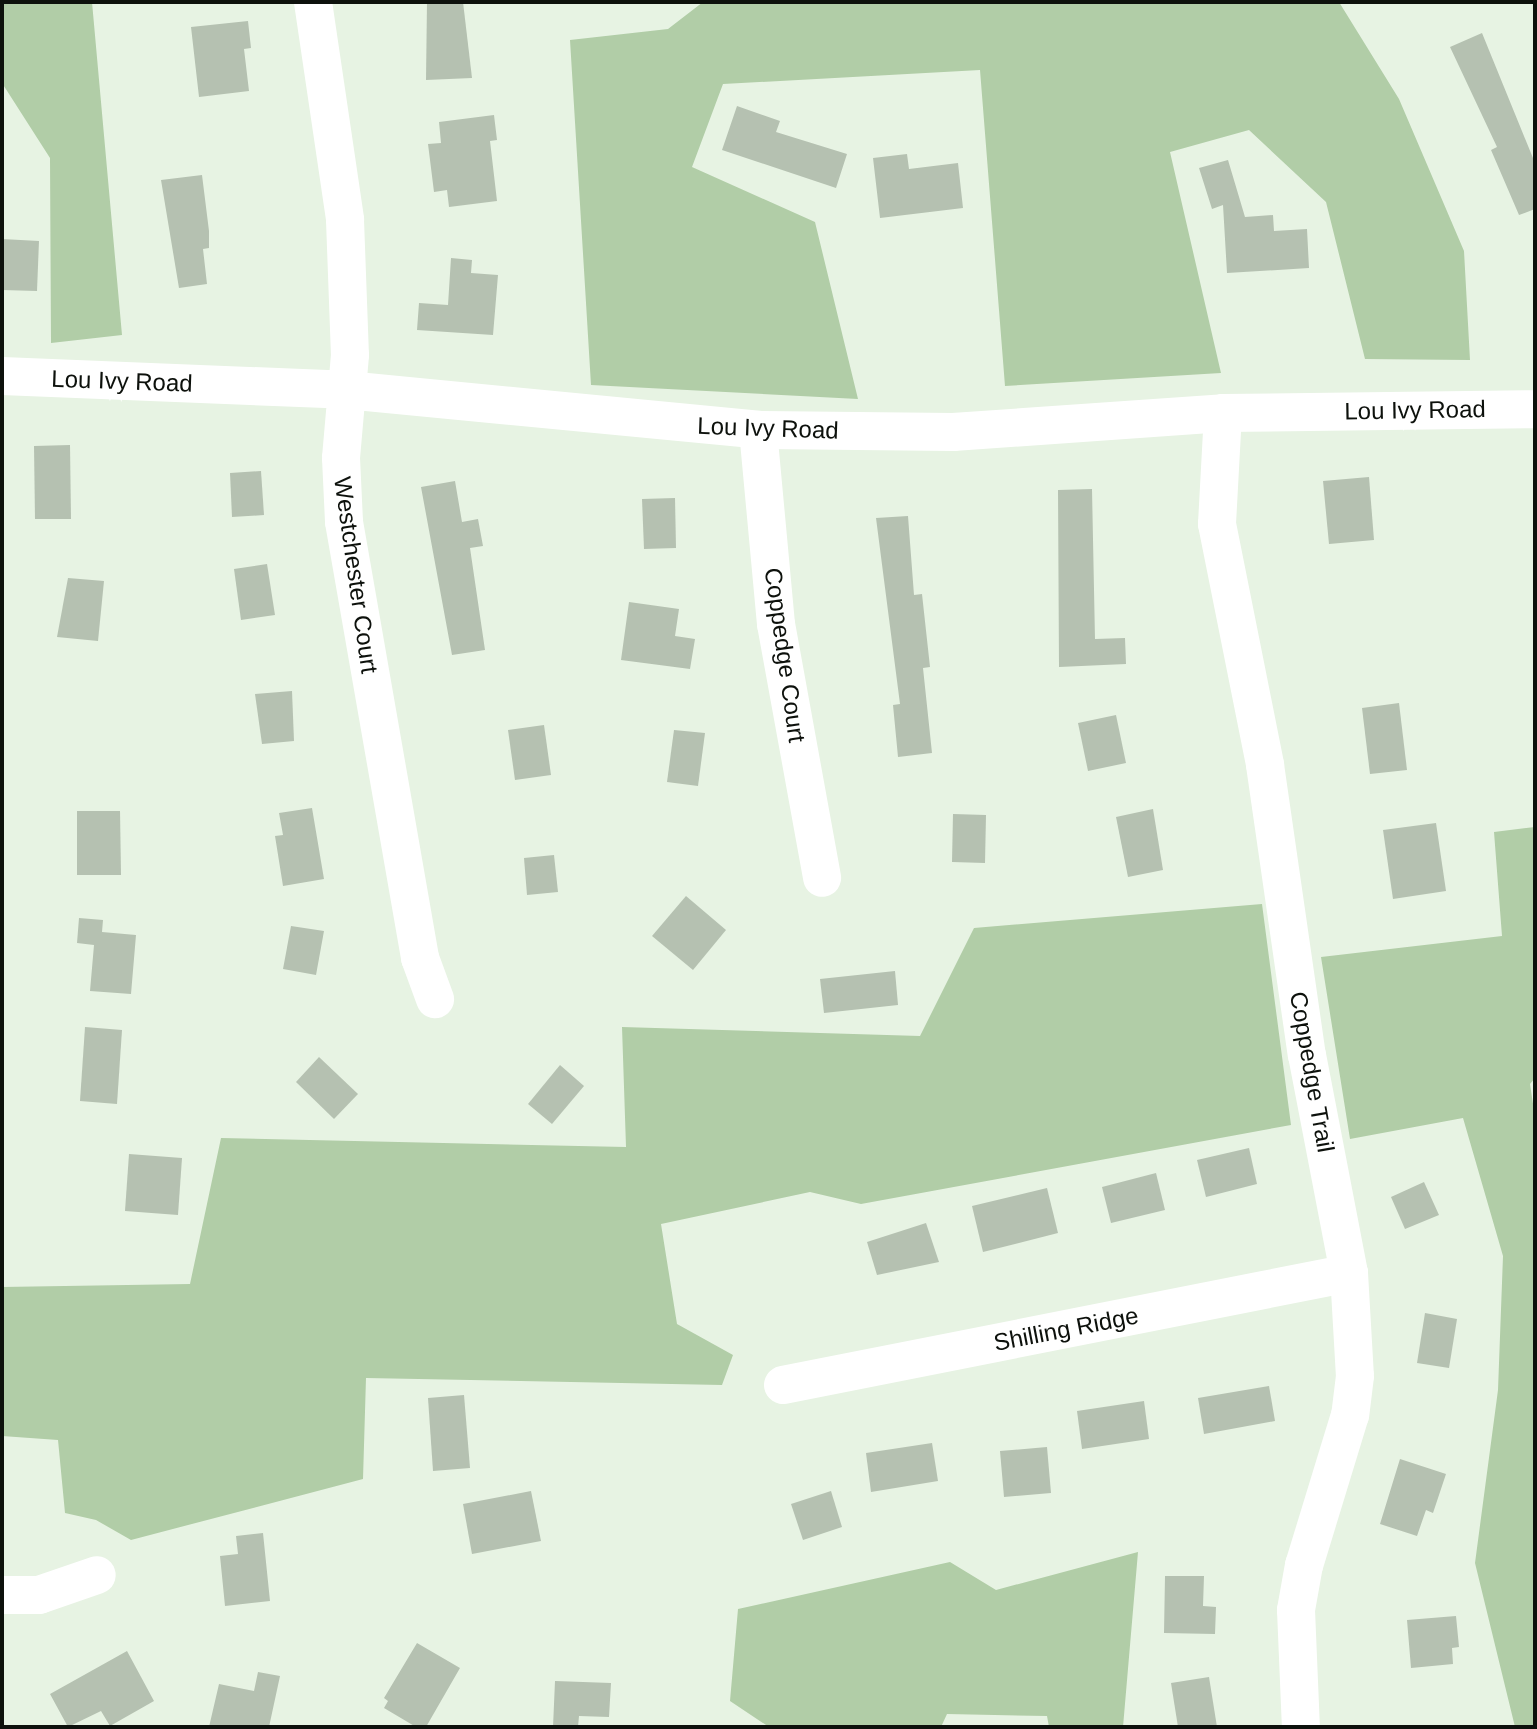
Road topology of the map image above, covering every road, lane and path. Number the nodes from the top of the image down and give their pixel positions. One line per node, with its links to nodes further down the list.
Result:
1 (313, 2): 3 (street, Westchester Court)
2 (2, 376): 3 (street, Lou Ivy Road)
3 (346, 390): 6 (street, Lou Ivy Road); 8 (street, Westchester Court)
4 (1535, 409): 5 (street, Lou Ivy Road)
5 (1223, 413): 6 (street, Lou Ivy Road); 9 (street, Coppedge Trail)
6 (758, 430): 7 (street, Coppedge Court)
7 (822, 878)
8 (435, 999)
9 (1349, 1273): 10 (street, Shilling Ridge); 13 (street, Coppedge Trail)
10 (783, 1385)
11 (97, 1575): 12 (street)
12 (2, 1595)
13 (1301, 1727)

